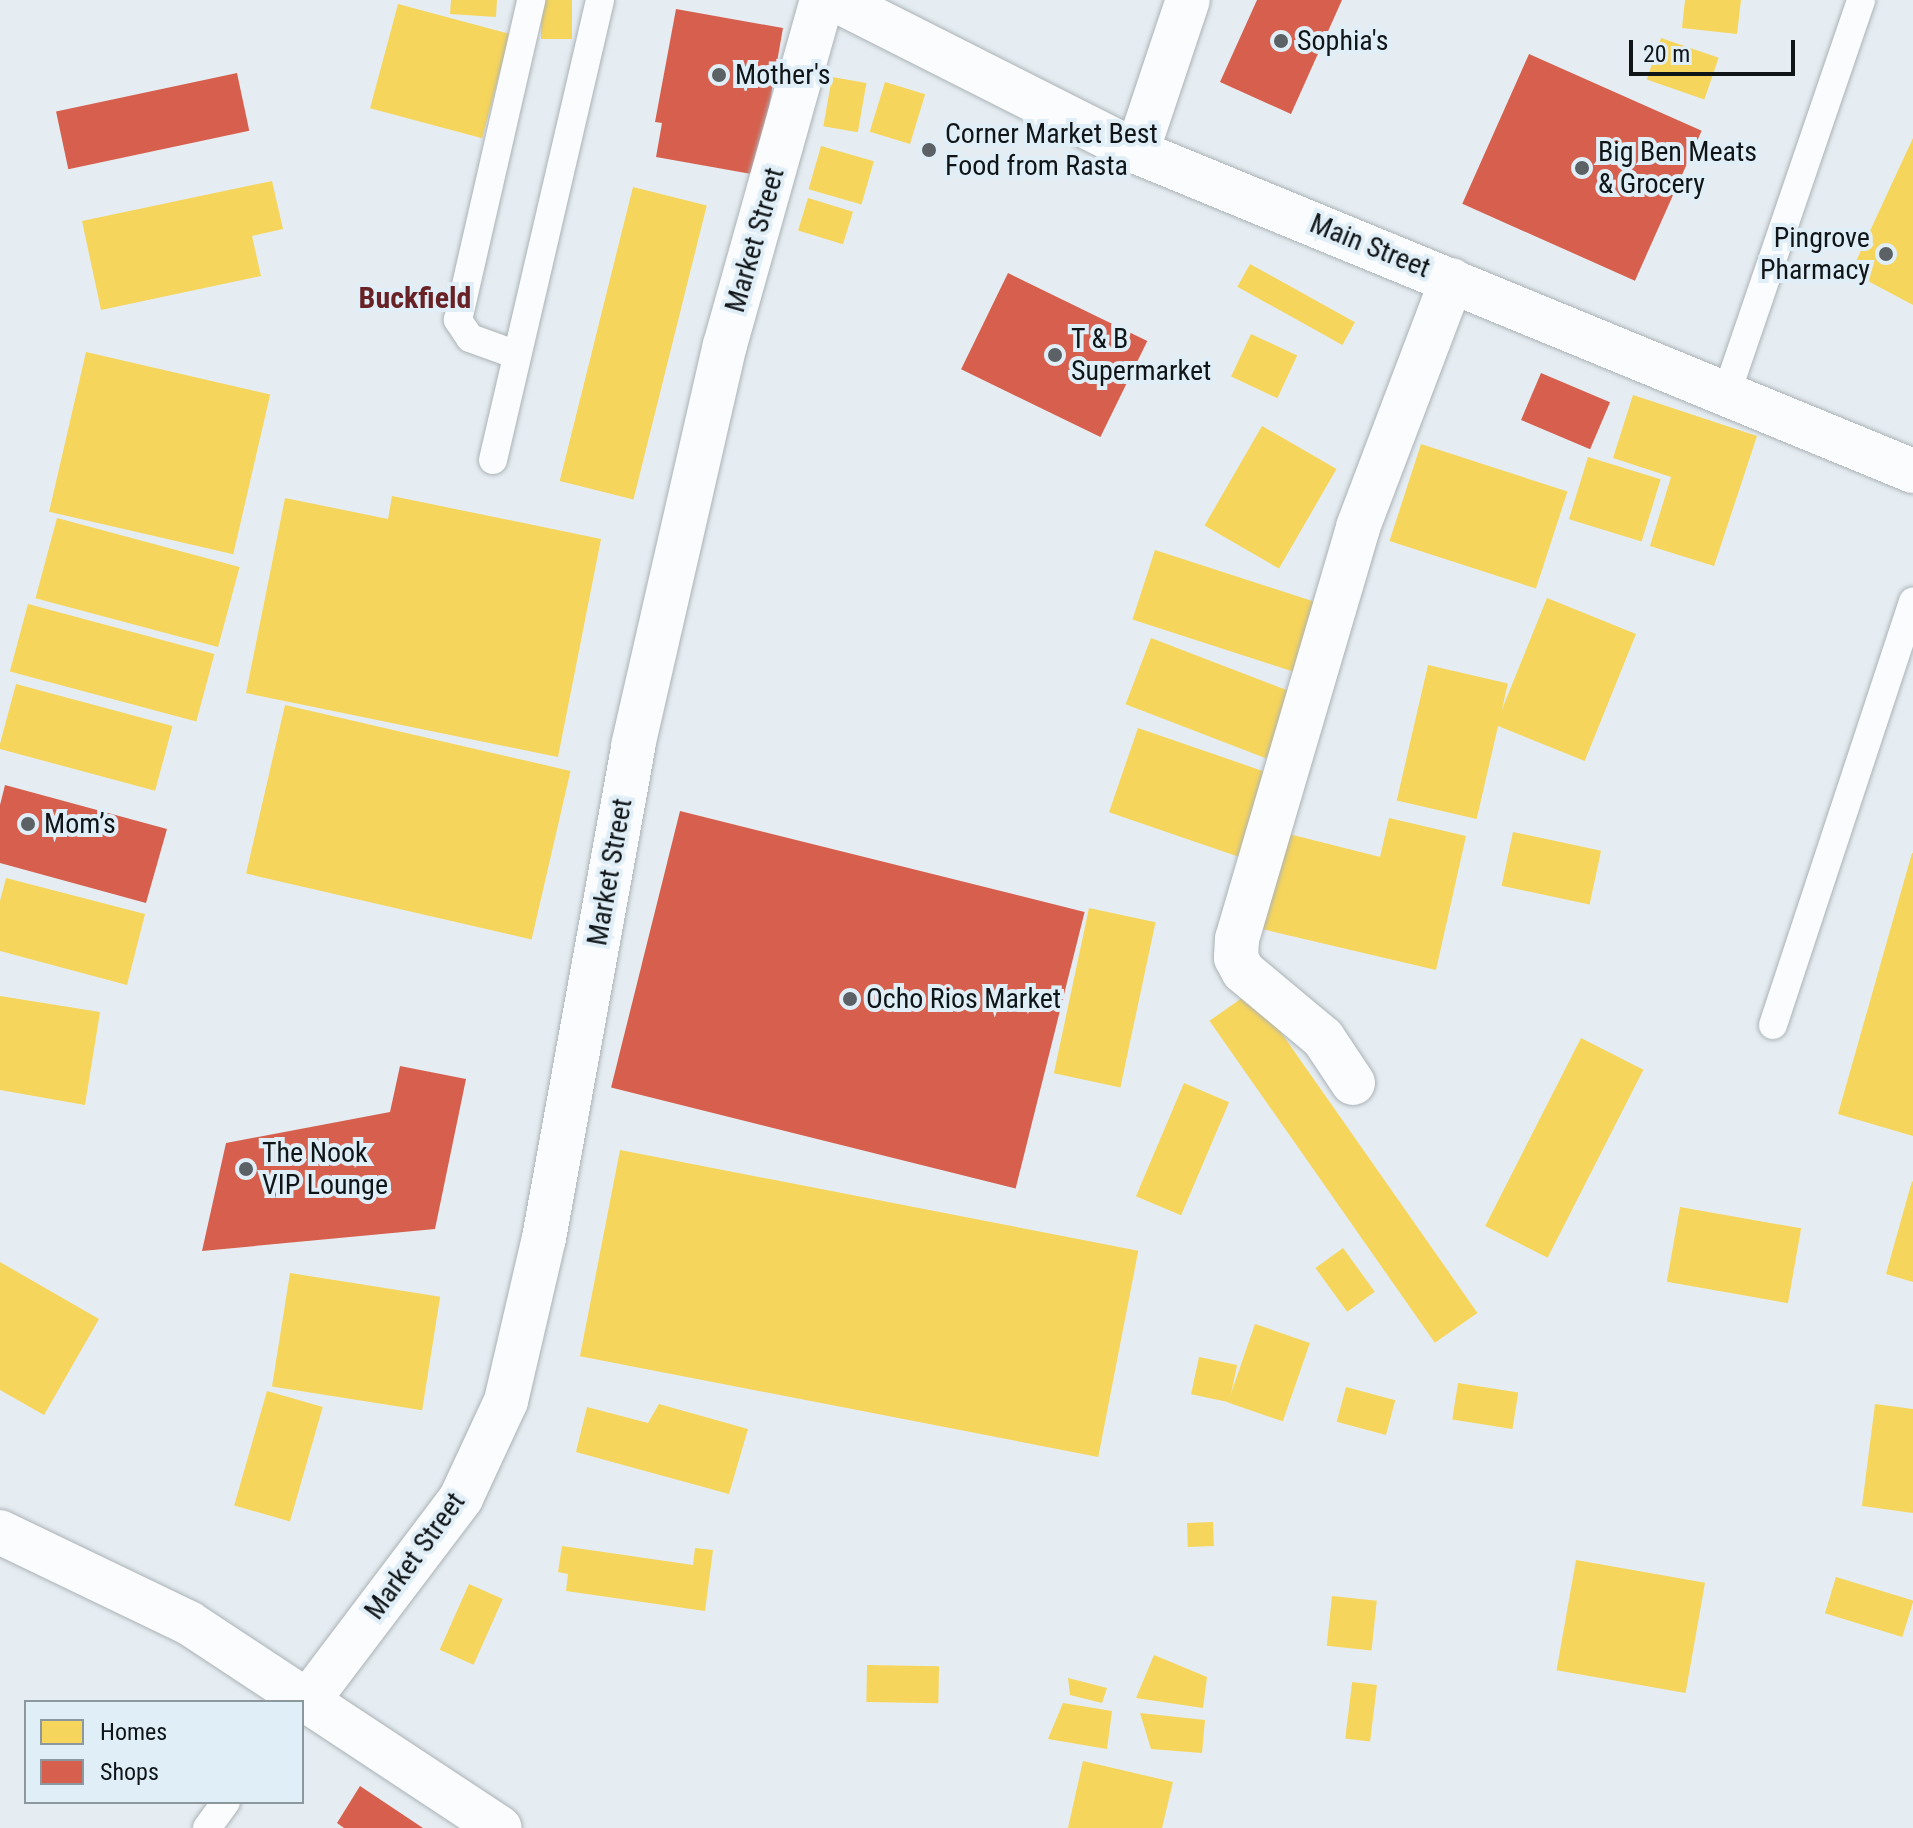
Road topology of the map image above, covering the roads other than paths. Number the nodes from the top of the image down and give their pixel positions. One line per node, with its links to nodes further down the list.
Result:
1 (531, 0): 9 (lane)
2 (600, 0): 9 (lane)
3 (822, 0): 18 (street, Market Street)
4 (836, 0): 7 (street, Main Street)
5 (1188, 0): 7 (street)
6 (1861, 0): 10 (lane)
7 (1137, 152): 8 (street, Main Street)
8 (1452, 280): 10 (street, Main Street); 15 (street)
9 (517, 355): 11 (lane)
10 (1727, 392): 12 (street, Main Street)
11 (493, 460)
12 (1913, 471)
13 (1913, 602): 14 (lane)
14 (1773, 1025)
15 (1353, 1083)
16 (0, 1532): 17 (street)
17 (302, 1700)
18 (306, 1703): 21 (street)
19 (225, 1804): 20 (lane)
20 (207, 1828)
21 (500, 1828)

